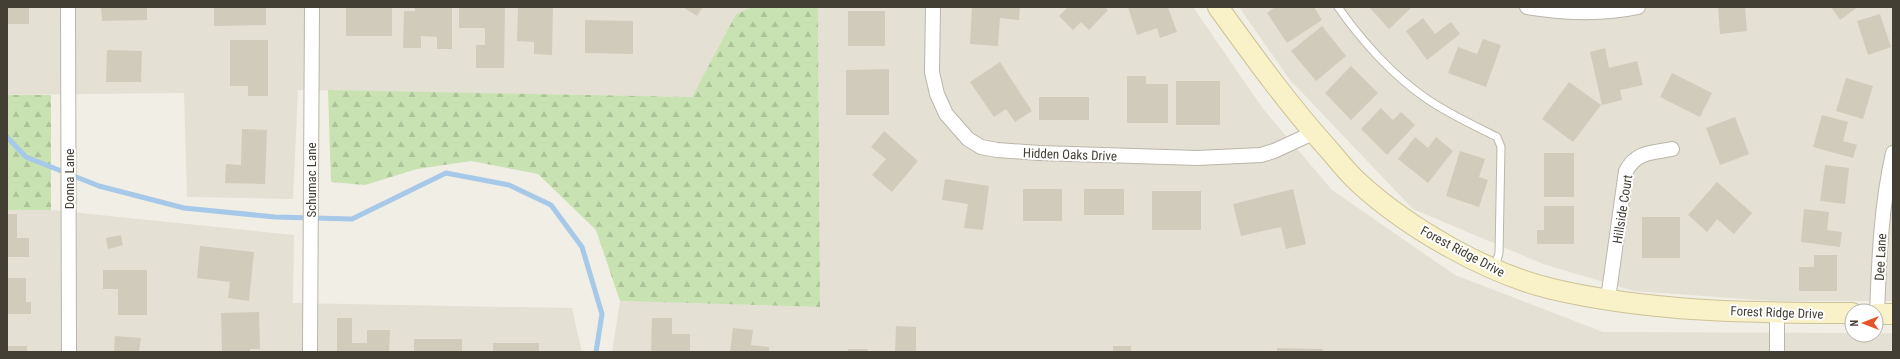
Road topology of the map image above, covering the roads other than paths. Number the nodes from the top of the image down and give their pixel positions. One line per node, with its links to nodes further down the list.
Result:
1 (68, 7): 16 (street, Donna Lane)
2 (312, 7): 17 (street, Schumac Lane)
3 (933, 7): 8 (street, Hidden Oaks Drive)
4 (1218, 7): 8 (main road, Forest Ridge Drive)
5 (1338, 7): 11 (lane)
6 (1527, 7): 7 (street)
7 (1638, 7)
8 (1313, 133): 11 (main road, Forest Ridge Drive)
9 (1672, 149): 12 (street, Hillside Court)
10 (1893, 153): 13 (street, Dee Lane)
11 (1495, 268): 12 (main road, Forest Ridge Drive)
12 (1608, 299): 14 (main road, Forest Ridge Drive)
13 (1882, 303)
14 (1777, 313): 15 (main road, Forest Ridge Drive); 18 (street)
15 (1844, 313)
16 (69, 352)
17 (310, 352)
18 (1777, 352)

